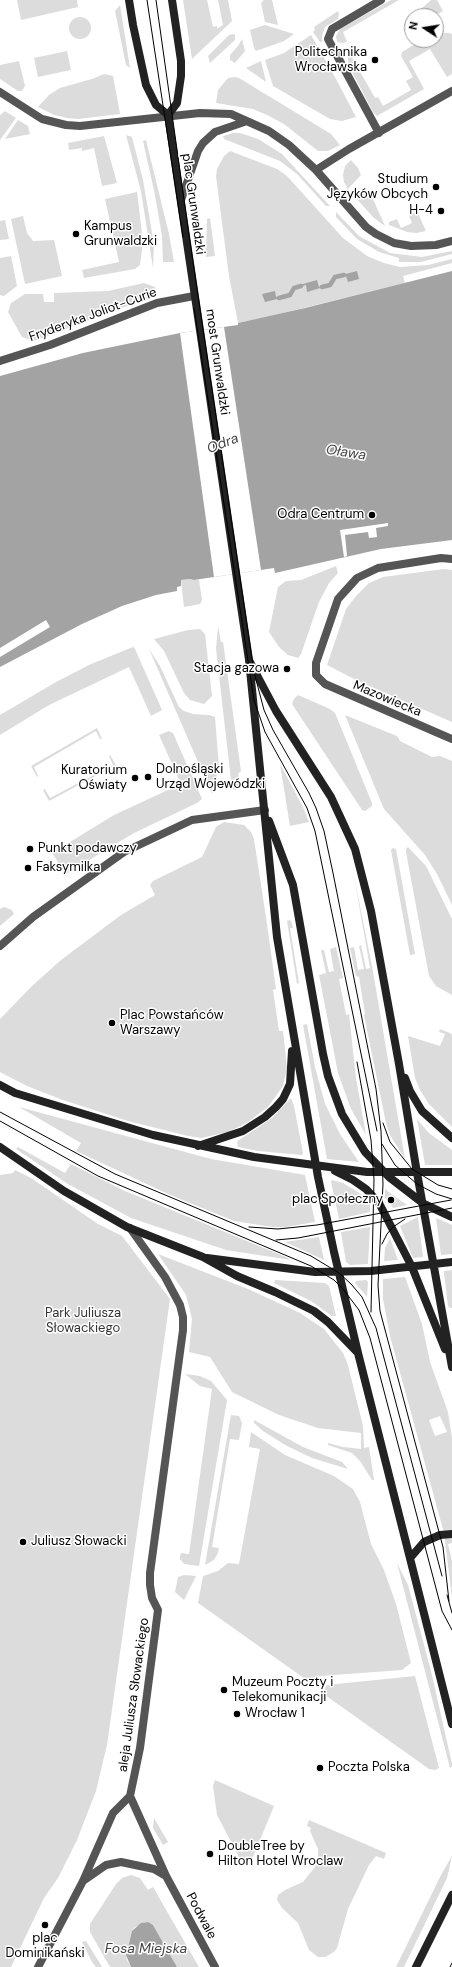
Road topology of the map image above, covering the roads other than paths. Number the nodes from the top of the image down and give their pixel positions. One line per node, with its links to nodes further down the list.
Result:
1 (129, 0): 6 (main road)
2 (172, 0): 6 (main road)
3 (381, 0): 8 (street)
4 (452, 91): 8 (street)
5 (0, 92): 6 (street)
6 (168, 115): 7 (street); 10 (main road, plac Grunwaldzki)
7 (247, 121): 9 (street); 10 (street)
8 (379, 133): 9 (street)
9 (316, 170): 11 (street)
10 (181, 200): 12 (main road, plac Grunwaldzki)
11 (452, 241)
12 (194, 296): 13 (street, Fryderyka Joliot-Curie); 15 (main road, most Grunwaldzki)
13 (0, 361)
14 (452, 559): 16 (street, Mazowiecka)
15 (249, 660): 17 (main road, most Grunwaldzki); 20 (main road)
16 (452, 739)
17 (265, 810): 18 (street); 19 (main road); 29 (main road)
18 (0, 946)
19 (293, 1036): 23 (main road); 25 (main road)
20 (399, 1064): 22 (main road); 28 (main road)
21 (0, 1085): 23 (main road)
22 (452, 1138)
23 (197, 1146): 25 (main road)
24 (0, 1147): 30 (main road)
25 (316, 1166): 26 (main road); 35 (main road)
26 (328, 1168): 28 (main road); 34 (main road)
27 (452, 1172): 28 (main road)
28 (417, 1173): 33 (main road)
29 (452, 1217)
30 (130, 1228): 31 (main road); 41 (street, aleja Juliusza Słowackiego)
31 (203, 1257): 35 (main road); 36 (main road)
32 (452, 1262): 33 (main road)
33 (434, 1265): 34 (main road); 37 (main road)
34 (412, 1267): 35 (main road); 37 (main road)
35 (338, 1272): 36 (main road)
36 (358, 1353): 39 (main road)
37 (452, 1367)
38 (452, 1534): 39 (main road)
39 (411, 1557): 40 (main road)
40 (452, 1724)
41 (130, 1796): 42 (street, Podwale); 43 (street)
42 (166, 1876): 43 (street); 46 (street, Podwale)
43 (83, 1881): 45 (street)
44 (452, 1895): 47 (main road)
45 (38, 1967)
46 (215, 1967)
47 (416, 1967)

